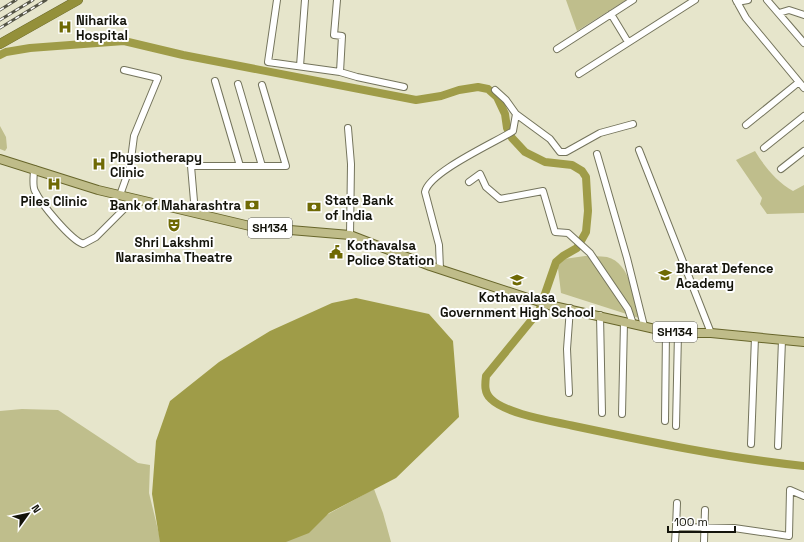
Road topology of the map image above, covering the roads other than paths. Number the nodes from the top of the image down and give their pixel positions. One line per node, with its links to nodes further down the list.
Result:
1 (78, 0): 15 (highway)
2 (277, 0): 17 (street)
3 (305, 0): 17 (street)
4 (338, 0): 19 (street)
5 (633, 0): 11 (street)
6 (695, 0): 13 (street)
7 (748, 0): 9 (street)
8 (767, 0): 10 (street)
9 (737, 1): 23 (street)
10 (779, 13): 12 (street); 14 (street)
11 (611, 14): 13 (street); 16 (street)
12 (804, 15)
13 (628, 42): 20 (street)
14 (804, 43)
15 (0, 44)
16 (557, 49)
17 (300, 66): 19 (street)
18 (124, 70): 42 (street)
19 (340, 72): 25 (street)
20 (579, 74)
21 (215, 81): 37 (street)
22 (238, 84): 38 (street)
23 (802, 84): 30 (street)
24 (262, 85): 38 (street)
25 (404, 87)
26 (495, 90): 27 (street)
27 (516, 114): 29 (street); 46 (street)
28 (804, 116): 32 (street)
29 (633, 124)
30 (746, 125)
31 (348, 128): 45 (street)
32 (764, 148)
33 (639, 150): 54 (street)
34 (804, 151): 40 (street)
35 (597, 154): 51 (street)
36 (0, 159): 39 (main road, SH134)
37 (240, 166): 38 (street); 44 (street)
38 (262, 166)
39 (34, 169): 42 (main road, SH134); 43 (street)
40 (781, 169)
41 (469, 182): 50 (street)
42 (120, 195): 43 (main road, SH134)
43 (134, 199): 44 (main road, SH134)
44 (195, 213): 45 (main road, SH134)
45 (350, 236): 46 (main road, SH134)
46 (440, 269): 47 (main road, SH134)
47 (570, 308): 48 (main road, SH134); 58 (street)
48 (600, 315): 49 (main road, SH134); 59 (street)
49 (624, 322): 50 (main road, SH134); 60 (street)
50 (633, 324): 51 (main road, SH134)
51 (644, 326): 52 (main road, SH134)
52 (666, 331): 53 (main road, SH134); 61 (street)
53 (678, 333): 54 (main road, SH134); 62 (street)
54 (711, 333): 55 (main road, SH134)
55 (755, 337): 56 (main road, SH134); 63 (street)
56 (782, 340): 57 (main road, SH134); 64 (street)
57 (804, 342)
58 (569, 393)
59 (602, 413)
60 (622, 414)
61 (665, 421)
62 (676, 426)
63 (751, 444)
64 (778, 446)
65 (804, 496): 70 (street)
66 (677, 503): 68 (street)
67 (705, 510): 69 (street)
68 (676, 527): 69 (street); 71 (street)
69 (704, 527): 70 (street); 72 (street)
70 (789, 539)
71 (675, 542)
72 (704, 542)

